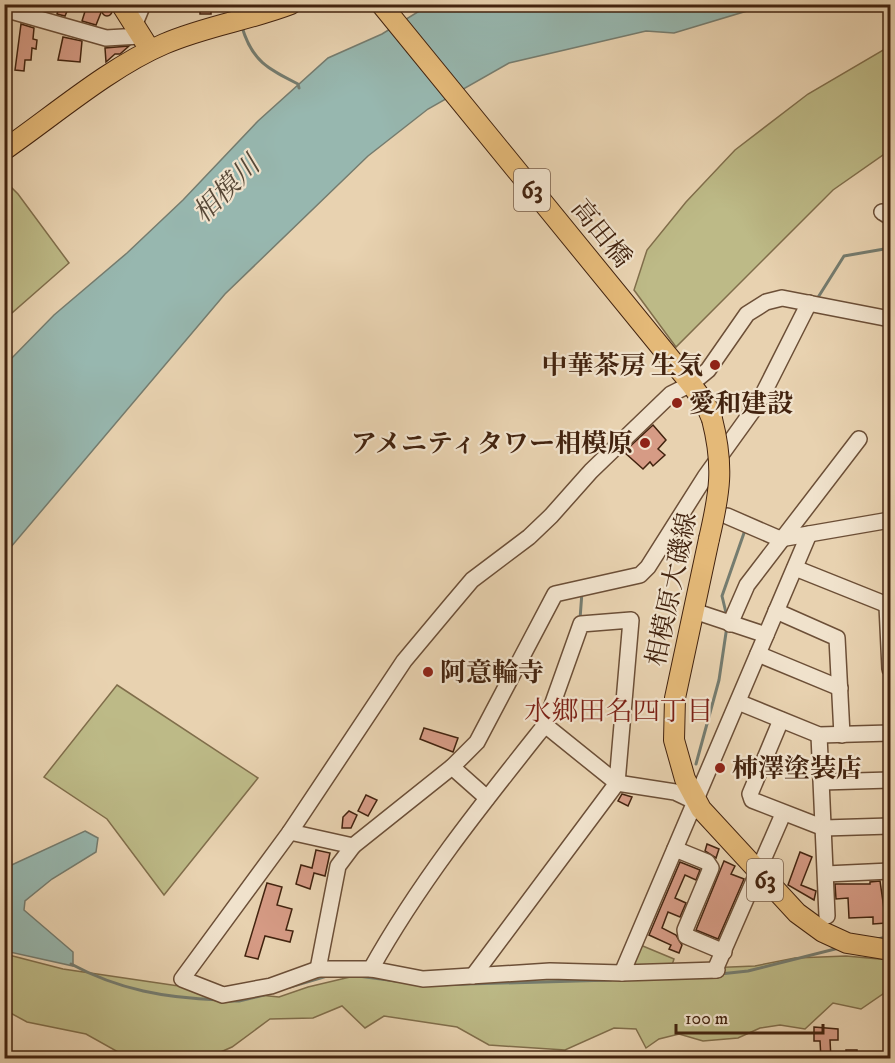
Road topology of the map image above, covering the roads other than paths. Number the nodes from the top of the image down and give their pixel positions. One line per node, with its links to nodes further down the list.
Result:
1 (122, 4): 7 (main road)
2 (143, 4): 7 (street)
3 (291, 4): 7 (main road)
4 (381, 4): 11 (main road, 高田橋 / 63)
5 (4, 9): 6 (street)
6 (46, 12): 7 (street)
7 (141, 37): 8 (main road)
8 (4, 150)
9 (815, 304): 10 (street); 11 (street); 32 (street)
10 (891, 319)
11 (687, 380): 19 (main road, 相模原大磯線 / 63, bridge); 41 (street)
12 (859, 439): 16 (street)
13 (727, 516): 16 (street)
14 (891, 520): 15 (street)
15 (809, 534): 16 (street); 17 (street)
16 (780, 539): 21 (street)
17 (795, 568): 18 (street); 20 (street)
18 (889, 606): 24 (street)
19 (694, 611): 21 (street); 37 (main road, 相模原大磯線 / 63)
20 (776, 611): 22 (street); 25 (street)
21 (724, 622): 22 (street)
22 (766, 635): 23 (street)
23 (758, 654): 25 (street); 26 (street)
24 (891, 669)
25 (840, 688): 31 (street)
26 (738, 702): 27 (street); 37 (street)
27 (781, 720): 30 (street); 38 (street)
28 (545, 725): 35 (street); 35 (street); 36 (street)
29 (891, 733): 31 (street)
30 (819, 735): 31 (street); 34 (street)
31 (842, 735)
32 (452, 767): 36 (street); 42 (street)
33 (891, 780): 34 (street)
34 (822, 782): 40 (street)
35 (616, 783): 37 (street); 53 (street)
36 (488, 798): 51 (street)
37 (696, 802): 43 (street); 45 (main road, 相模原大磯線 / 63)
38 (783, 814): 40 (street); 45 (street)
39 (891, 826): 40 (street)
40 (824, 828): 46 (street)
41 (290, 832): 42 (street); 50 (street)
42 (353, 846): 50 (street)
43 (675, 849): 49 (street); 52 (street)
44 (891, 871): 46 (street)
45 (758, 873): 48 (main road, 相模原大磯線 / 63); 49 (street)
46 (826, 874): 47 (street)
47 (827, 916)
48 (891, 950)
49 (724, 952): 52 (street)
50 (318, 969): 51 (street)
51 (371, 969): 53 (street)
52 (622, 973): 53 (street)
53 (473, 976)

